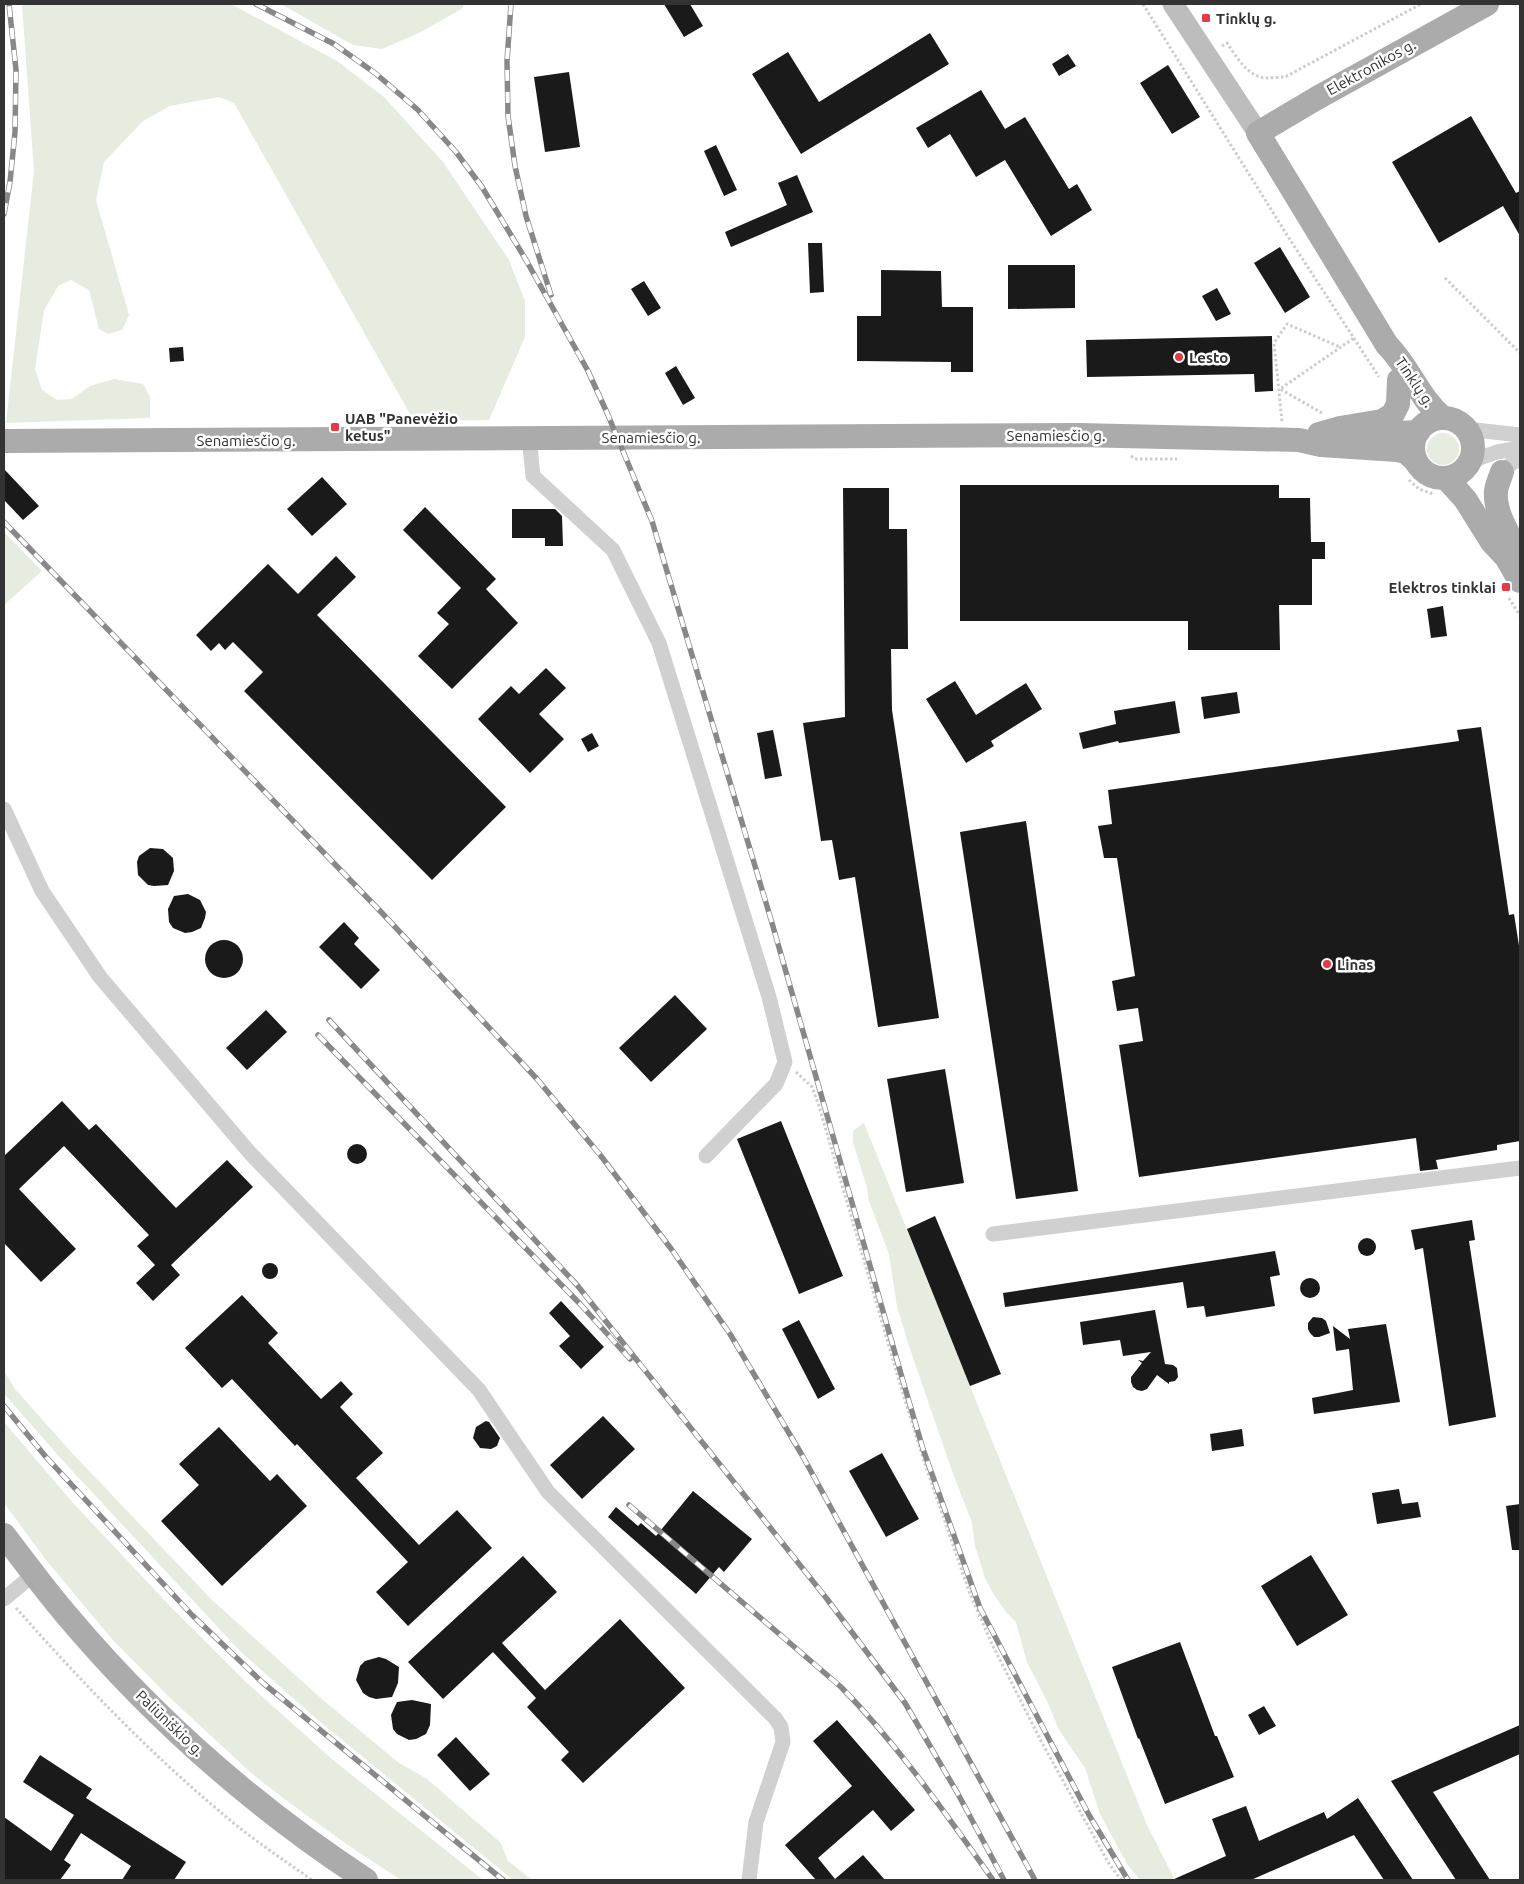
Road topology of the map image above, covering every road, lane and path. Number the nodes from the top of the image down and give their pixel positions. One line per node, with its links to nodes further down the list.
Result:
1 (1143, 4): 6 (path)
2 (1173, 4): 5 (main road, Tinklų g.)
3 (1421, 4): 5 (path)
4 (1487, 4): 7 (main road, Elektronikos g.)
5 (1207, 55): 6 (path); 7 (main road, Tinklų g.)
6 (1182, 69): 9 (path)
7 (1258, 133): 10 (main road, Tinklų g.)
8 (1445, 278): 12 (path)
9 (1354, 338): 11 (path); 13 (path)
10 (1388, 345): 13 (main road, Tinklų g.); 16 (main road, Tinklų g.)
11 (1340, 347): 14 (path); 14 (path)
12 (1520, 353)
13 (1391, 382): 15 (main road, Tinklų g.); 20 (main road, Tinklų g.)
14 (1280, 389): 17 (path); 19 (path)
15 (1392, 414): 19 (main road, Senamiesčio g.)
16 (1443, 418): 18 (main road); 20 (main road, Senamiesčio g.)
17 (1281, 421)
18 (1467, 429): 21 (street); 25 (main road)
19 (1314, 430): 20 (main road, Senamiesčio g.); 22 (main road, Senamiesčio g.); 27 (main road, Senamiesčio g.)
20 (1420, 430): 27 (main road)
21 (1520, 435)
22 (529, 438): 23 (main road, Senamiesčio g.); 33 (street)
23 (4, 440)
24 (1520, 448): 25 (street)
25 (1470, 463): 28 (main road); 29 (main road)
26 (1511, 465): 29 (main road)
27 (1411, 468): 28 (main road, Senamiesčio g.); 28 (path)
28 (1442, 487): 29 (main road)
29 (1513, 557): 30 (main road)
30 (1513, 586): 31 (path)
31 (1520, 616)
32 (4, 809): 42 (street)
33 (786, 1062): 34 (street); 43 (path)
34 (706, 1156)
35 (1520, 1168): 36 (street)
36 (993, 1234)
37 (4, 1534): 38 (main road, Paliūniškio g.)
38 (34, 1574): 39 (street); 41 (main road, Paliūniškio g.)
39 (5, 1598): 40 (path)
40 (312, 1880)
41 (366, 1880)
42 (749, 1880)
43 (1122, 1880)

